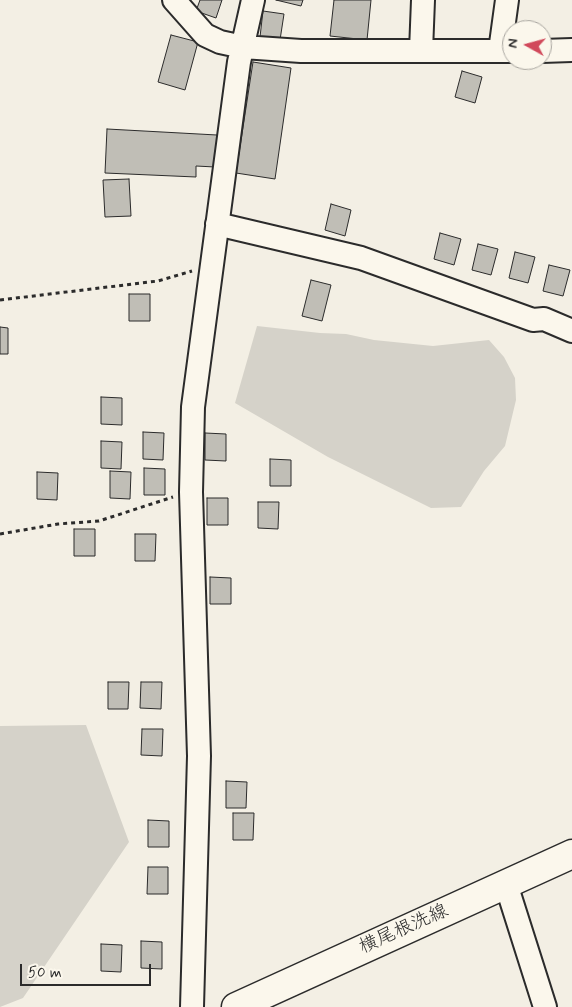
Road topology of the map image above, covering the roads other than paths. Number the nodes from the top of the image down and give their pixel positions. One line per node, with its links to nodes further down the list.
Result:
1 (174, 0): 6 (street)
2 (253, 0): 6 (street)
3 (423, 0): 10 (street)
4 (507, 0): 5 (street)
5 (507, 20)
6 (243, 47): 10 (street); 11 (street)
7 (572, 50): 9 (street)
8 (502, 51): 10 (street)
9 (552, 51)
10 (421, 52)
11 (217, 224): 12 (street); 15 (street)
12 (572, 330)
13 (565, 857): 14 (main road, 横尾根洗線)
14 (506, 884): 16 (main road, 横尾根洗線); 17 (street)
15 (192, 1007)
16 (236, 1007)
17 (546, 1007)

